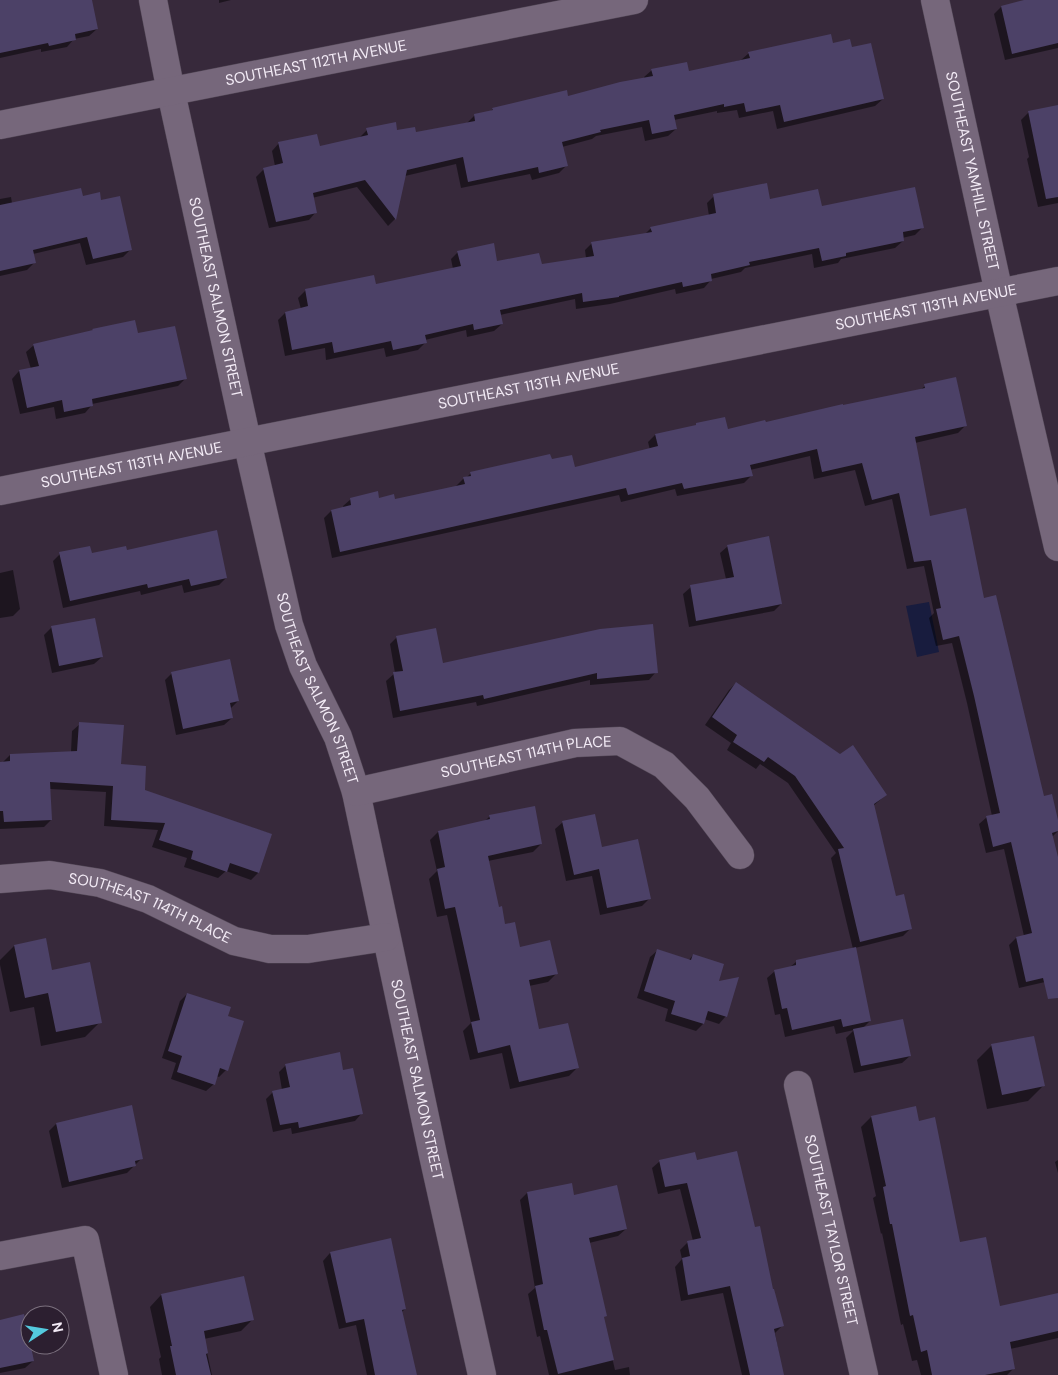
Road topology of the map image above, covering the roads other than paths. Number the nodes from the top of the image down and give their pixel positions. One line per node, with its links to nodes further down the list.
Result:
1 (153, 0): 4 (street, SOUTHEAST SALMON STREET)
2 (634, 0): 4 (street, SOUTHEAST 112TH AVENUE)
3 (935, 0): 7 (street, SOUTHEAST YAMHILL STREET)
4 (171, 92): 5 (street, SOUTHEAST 112TH AVENUE); 8 (street, SOUTHEAST SALMON STREET)
5 (0, 125)
6 (1058, 282): 7 (street, SOUTHEAST 113TH AVENUE)
7 (999, 293): 8 (street, SOUTHEAST 113TH AVENUE); 10 (street, SOUTHEAST YAMHILL STREET)
8 (247, 441): 9 (street, SOUTHEAST 113TH AVENUE); 11 (street, SOUTHEAST SALMON STREET)
9 (0, 491)
10 (1058, 547)
11 (356, 792): 12 (street, SOUTHEAST 114TH PLACE); 14 (street, SOUTHEAST SALMON STREET)
12 (740, 855)
13 (0, 879): 14 (street, SOUTHEAST 114TH PLACE)
14 (386, 937): 18 (street, SOUTHEAST SALMON STREET)
15 (798, 1085): 19 (street, SOUTHEAST TAYLOR STREET)
16 (0, 1256): 17 (street)
17 (114, 1375)
18 (482, 1375)
19 (864, 1375)

